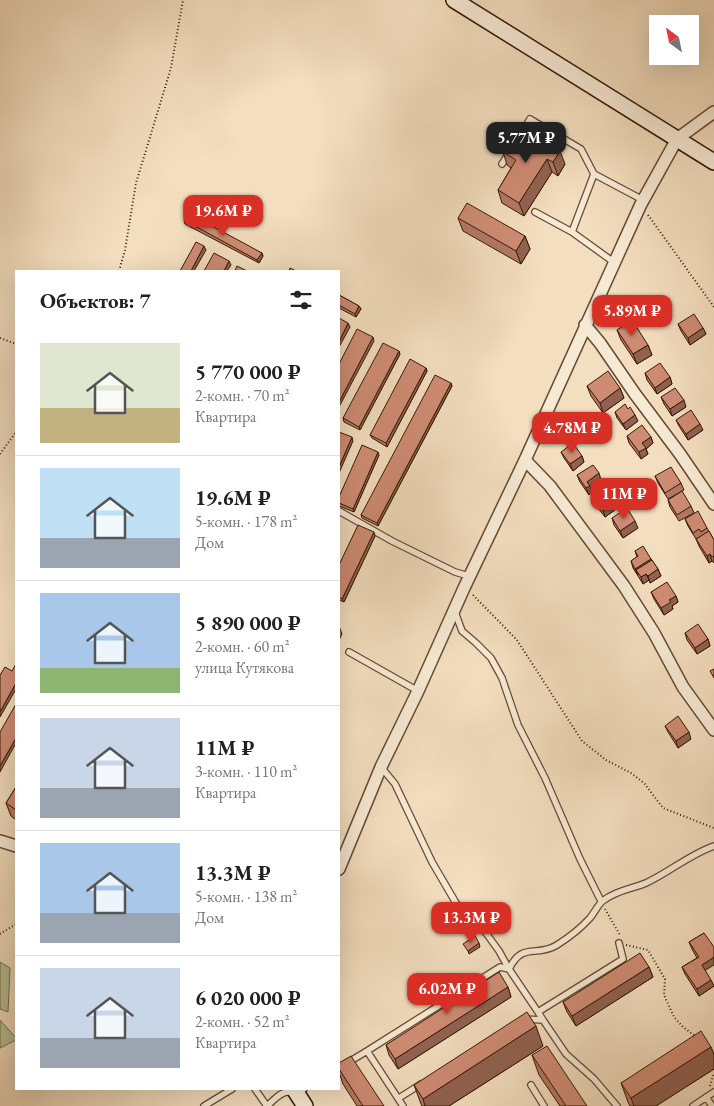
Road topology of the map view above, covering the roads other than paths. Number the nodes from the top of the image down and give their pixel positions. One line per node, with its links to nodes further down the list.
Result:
1 (454, 0): 3 (main road)
2 (714, 112): 3 (street)
3 (677, 139): 4 (main road); 7 (street)
4 (714, 162)
5 (502, 164): 6 (lane)
6 (594, 174): 7 (lane); 9 (lane)
7 (642, 202): 10 (street)
8 (535, 212): 9 (lane)
9 (572, 232): 10 (lane)
10 (615, 263): 11 (street)
11 (585, 325): 12 (street); 13 (street)
12 (525, 460): 15 (street); 19 (street)
13 (714, 504)
14 (340, 512): 15 (lane)
15 (470, 576): 16 (street)
16 (454, 611): 18 (street); 25 (lane)
17 (349, 652): 18 (lane)
18 (418, 691): 20 (street)
19 (714, 730)
20 (381, 766): 24 (street); 27 (lane)
21 (0, 841): 22 (street)
22 (15, 846)
23 (714, 846): 25 (lane)
24 (340, 867)
25 (601, 901): 27 (lane)
26 (619, 943): 28 (lane)
27 (509, 969): 28 (lane); 31 (lane)
28 (538, 1012): 29 (lane)
29 (543, 1020): 30 (lane); 43 (lane)
30 (514, 1024)
31 (367, 1050): 32 (lane); 39 (lane)
32 (340, 1067)
33 (423, 1082): 39 (lane)
34 (531, 1085): 42 (lane)
35 (230, 1090): 40 (lane)
36 (256, 1090): 37 (lane)
37 (300, 1094)
38 (710, 1094): 44 (lane); 45 (lane)
39 (399, 1098): 41 (lane)
40 (204, 1106)
41 (403, 1106)
42 (544, 1106)
43 (617, 1106)
44 (693, 1106)
45 (712, 1106)

